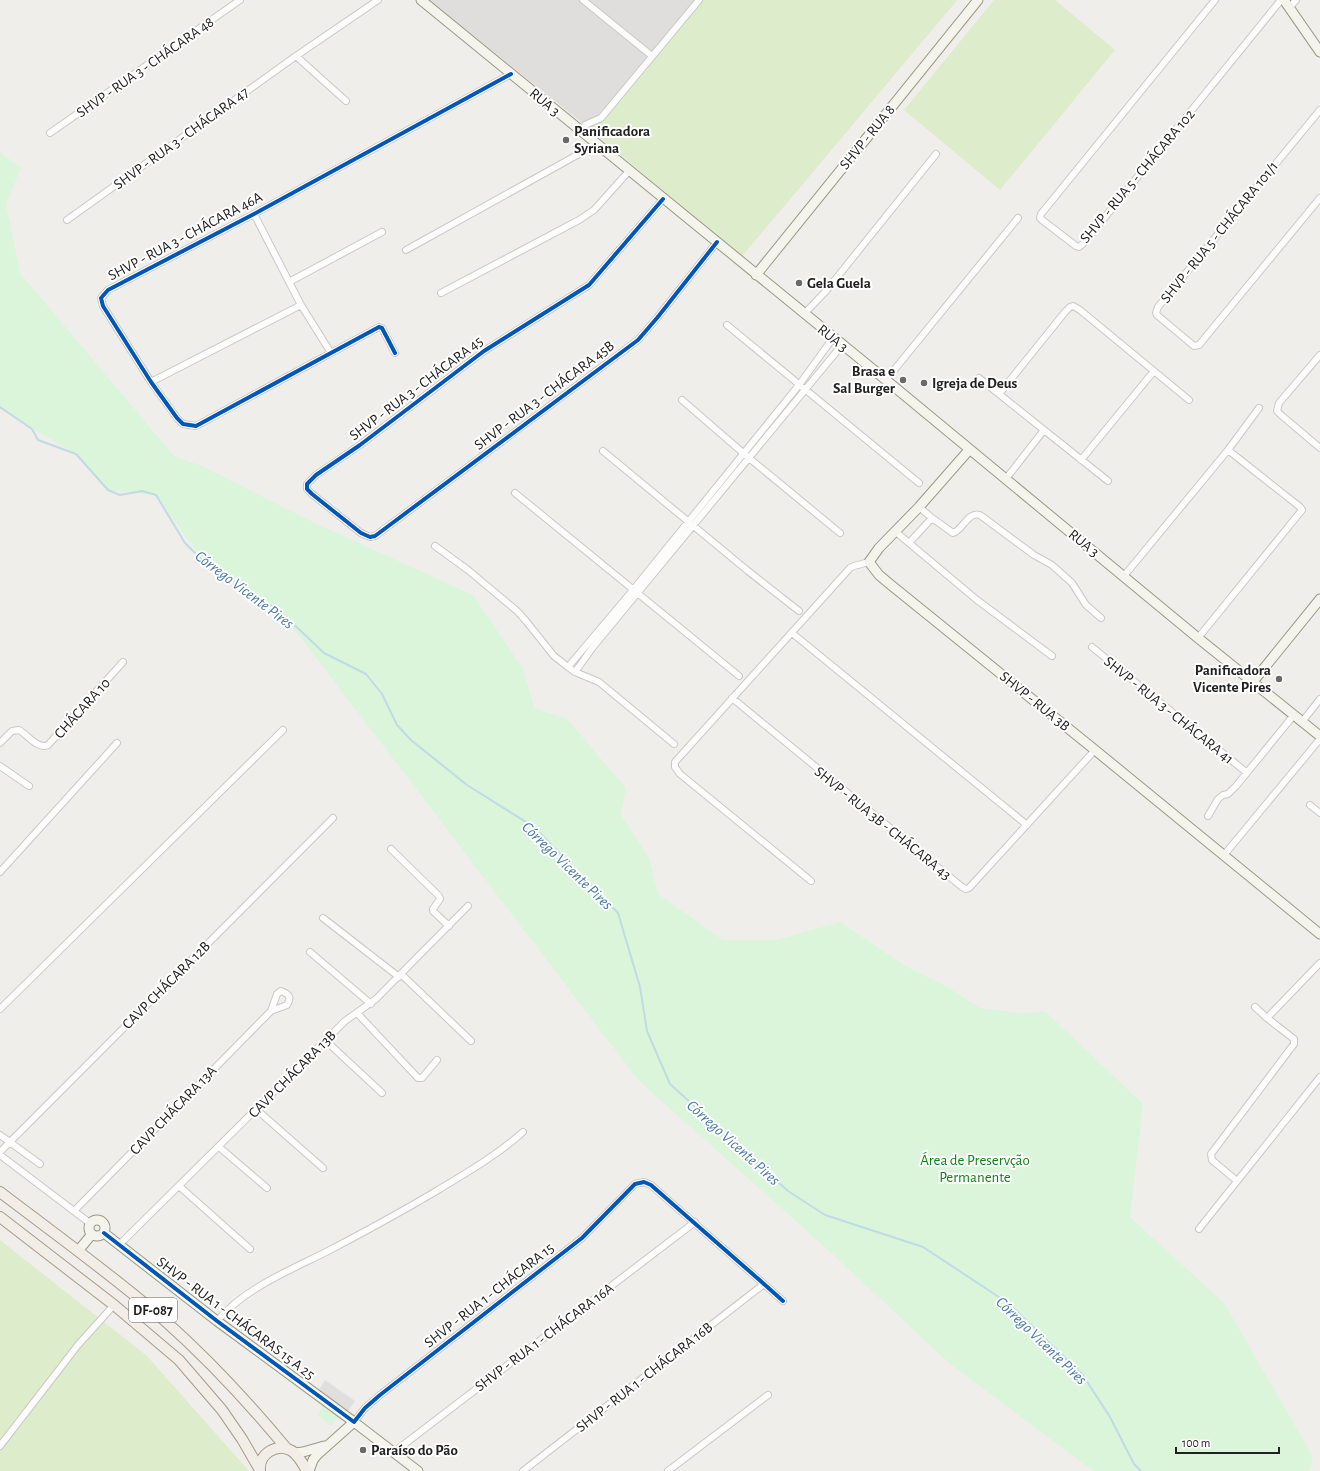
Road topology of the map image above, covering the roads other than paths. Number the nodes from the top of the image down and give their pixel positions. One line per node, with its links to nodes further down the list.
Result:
1 (240, 0): 16 (street, SHVP - RUA 3 - CHÁCARA 48)
2 (378, 0): 11 (street, SHVP - RUA 3 - CHÁCARA 47)
3 (421, 0): 13 (street, RUA 3)
4 (583, 0): 12 (street)
5 (699, 0): 12 (street)
6 (978, 0): 29 (street, SHVP - RUA 8)
7 (1215, 0): 8 (street, SHVP - RUA 5 - CHÁCARA 102)
8 (1280, 0)
9 (1290, 2): 10 (street)
10 (1320, 52)
11 (296, 56): 14 (street); 25 (street, SHVP - RUA 3 - CHÁCARA 47)
12 (652, 56): 17 (street)
13 (511, 74): 17 (street, RUA 3); 23 (street, SHVP - RUA 3 - CHÁCARA 46A)
14 (346, 101)
15 (1320, 110): 21 (street, SHVP - RUA 5 - CHÁCARA 101/1)
16 (50, 133)
17 (584, 134): 18 (street, RUA 3)
18 (597, 144): 20 (street, RUA 3); 28 (street)
19 (936, 154): 33 (street)
20 (629, 171): 22 (street, RUA 3); 31 (street)
21 (1320, 198)
22 (663, 199): 27 (street, RUA 3); 69 (street, SHVP - RUA 3 - CHÁCARA 45)
23 (254, 214): 30 (street, SHVP - RUA 3 - CHÁCARA 46A); 45 (street, SHVP - RUA 3 - CHÁCARA 46A)
24 (1018, 218): 44 (street)
25 (67, 220)
26 (382, 232): 30 (street)
27 (717, 242): 29 (street, RUA 3); 69 (street, SHVP - RUA 3 - CHÁCARA 45B)
28 (406, 250)
29 (756, 275): 33 (street, RUA 3)
30 (289, 282): 32 (street, SHVP - RUA 3 - CHÁCARA 46A)
31 (441, 293)
32 (301, 305): 37 (street, SHVP - RUA 3 - CHÁCARA 46A); 45 (street)
33 (804, 314): 35 (street, RUA 3)
34 (727, 325): 46 (street)
35 (833, 338): 36 (street, RUA 3); 40 (street)
36 (842, 345): 42 (street); 44 (street, RUA 3)
37 (331, 353): 38 (street, SHVP - RUA 3 - CHÁCARA 46A); 45 (street, SHVP - RUA 3 - CHÁCARA 46A)
38 (395, 353)
39 (1320, 355): 53 (street)
40 (813, 365): 42 (street); 46 (street)
41 (1154, 371): 48 (street); 50 (street); 59 (street)
42 (820, 372): 47 (street)
43 (979, 378): 48 (street)
44 (886, 380): 54 (street, RUA 3)
45 (151, 382)
46 (799, 384): 47 (street); 57 (street)
47 (805, 390): 58 (street); 62 (street)
48 (999, 394): 52 (street)
49 (682, 400): 57 (street)
50 (1189, 400)
51 (1259, 408): 55 (street)
52 (1044, 430): 59 (street); 60 (street)
53 (1320, 448)
54 (970, 450): 60 (street, RUA 3); 64 (street)
55 (1228, 450): 74 (street); 81 (street)
56 (603, 451): 66 (street)
57 (743, 452): 58 (street); 66 (street)
58 (749, 458): 67 (street); 70 (street)
59 (1081, 460): 61 (street)
60 (1005, 480): 74 (street, RUA 3)
61 (1108, 481)
62 (919, 483)
63 (515, 494): 75 (street)
64 (919, 507): 65 (street); 68 (street)
65 (932, 518): 71 (street); 79 (street)
66 (688, 520): 67 (street); 75 (street)
67 (694, 526): 76 (street); 78 (street)
68 (895, 531): 71 (street); 73 (street)
69 (361, 532)
70 (840, 533)
71 (909, 543): 83 (street)
72 (435, 546): 85 (street)
73 (869, 562): 80 (street); 99 (street, SHVP - RUA 3B)
74 (1124, 576): 81 (street, RUA 3)
75 (633, 590): 76 (street); 85 (street)
76 (638, 594): 86 (street); 87 (street)
77 (1320, 599): 88 (street)
78 (799, 611)
79 (1101, 618)
80 (792, 633): 89 (street); 107 (street)
81 (1198, 638): 88 (street, RUA 3)
82 (1092, 647): 101 (street, SHVP - RUA 3 - CHÁCARA 41)
83 (1052, 656)
84 (123, 662): 96 (street, CHÁCARA 10)
85 (568, 667): 86 (street)
86 (575, 672): 98 (street)
87 (739, 676)
88 (1252, 683): 91 (street, RUA 3)
89 (732, 698): 107 (street, SHVP - RUA 3B - CHÁCARA 43); 111 (street)
90 (1320, 699): 92 (street)
91 (1294, 715): 92 (street, RUA 3); 101 (street, SHVP - RUA 3 - CHÁCARA 41)
92 (1302, 722): 94 (street, RUA 3)
93 (283, 730): 121 (street)
94 (1320, 736)
95 (1320, 739): 109 (street)
96 (0, 743)
97 (117, 743): 110 (street)
98 (674, 744)
99 (1095, 750): 107 (street, SHVP - RUA 3B - CHÁCARA 43); 109 (street, SHVP - RUA 3B)
100 (0, 766): 102 (street)
101 (1246, 772): 105 (street, SHVP - RUA 3 - CHÁCARA 41)
102 (29, 786)
103 (1310, 805): 104 (street)
104 (1320, 813)
105 (1208, 816)
106 (333, 818): 133 (street, CAVP CHÁCARA 12B)
107 (1027, 825)
108 (391, 849): 114 (street)
109 (1224, 855): 115 (street, SHVP - RUA 3B)
110 (0, 872)
111 (811, 881)
112 (468, 906): 114 (street, CAVP CHÁCARA 13B)
113 (323, 918): 118 (street)
114 (449, 926): 118 (street, CAVP CHÁCARA 13B)
115 (1320, 934)
116 (310, 952): 119 (street)
117 (1320, 963): 124 (street)
118 (400, 975): 119 (street, CAVP CHÁCARA 13B); 126 (street)
119 (371, 1004): 123 (street, CAVP CHÁCARA 13B)
120 (1255, 1007): 124 (street)
121 (0, 1009)
122 (271, 1011): 143 (street, CAVP CHÁCARA 13A)
123 (357, 1013): 125 (street, CAVP CHÁCARA 13B); 127 (street)
124 (1267, 1018): 139 (street)
125 (326, 1040): 129 (street); 130 (street, CAVP CHÁCARA 13B)
126 (470, 1041)
127 (437, 1060)
128 (1320, 1077): 139 (street)
129 (382, 1093)
130 (257, 1110): 134 (street, CAVP CHÁCARA 13B); 138 (street)
131 (523, 1132): 156 (street)
132 (0, 1135): 133 (street)
133 (9, 1142): 135 (street, CAVP CHÁCARA 12B); 137 (street)
134 (219, 1147): 140 (street, CAVP CHÁCARA 13B); 141 (street)
135 (0, 1152)
136 (0, 1155): 143 (street)
137 (40, 1164)
138 (323, 1168)
139 (1237, 1181): 147 (street)
140 (179, 1186): 150 (street, CAVP CHÁCARA 13B); 151 (street)
141 (267, 1188)
142 (0, 1192): 152 (main road, DF-087)
143 (75, 1210): 146 (street)
144 (0, 1217): 155 (main road, DF-087)
145 (695, 1222): 153 (street); 158 (street, SHVP - RUA 1 - CHÁCARA 15); 162 (street, SHVP - RUA 1 - CHÁCARA 16A)
146 (91, 1224): 148 (street); 149 (street)
147 (1199, 1229)
148 (104, 1233): 149 (street); 150 (street, SHVP - RUA 1 - CHÁCARAS 15 A 25)
149 (92, 1234): 152 (street)
150 (119, 1245): 156 (street, SHVP - RUA 1 - CHÁCARAS 15 A 25)
151 (250, 1249)
152 (78, 1251): 161 (main road, DF-087)
153 (764, 1284): 154 (street); 166 (street, SHVP - RUA 1 - CHÁCARA 16B)
154 (783, 1301)
155 (114, 1305): 159 (street); 163 (main road, DF-087)
156 (217, 1321): 158 (street, SHVP - RUA 1 - CHÁCARAS 15 A 25)
157 (768, 1395): 167 (street)
158 (354, 1422): 160 (street); 162 (street, SHVP - RUA 1 - CHÁCARAS 15 A 25)
159 (0, 1446)
160 (326, 1446): 161 (street); 164 (street)
161 (291, 1451): 163 (main road, DF-087); 164 (main road, DF-087)
162 (394, 1452): 165 (street, SHVP - RUA 1 - CHÁCARAS 15 A 25)
163 (260, 1471)
164 (308, 1471)
165 (418, 1471)
166 (523, 1471)
167 (668, 1471)

